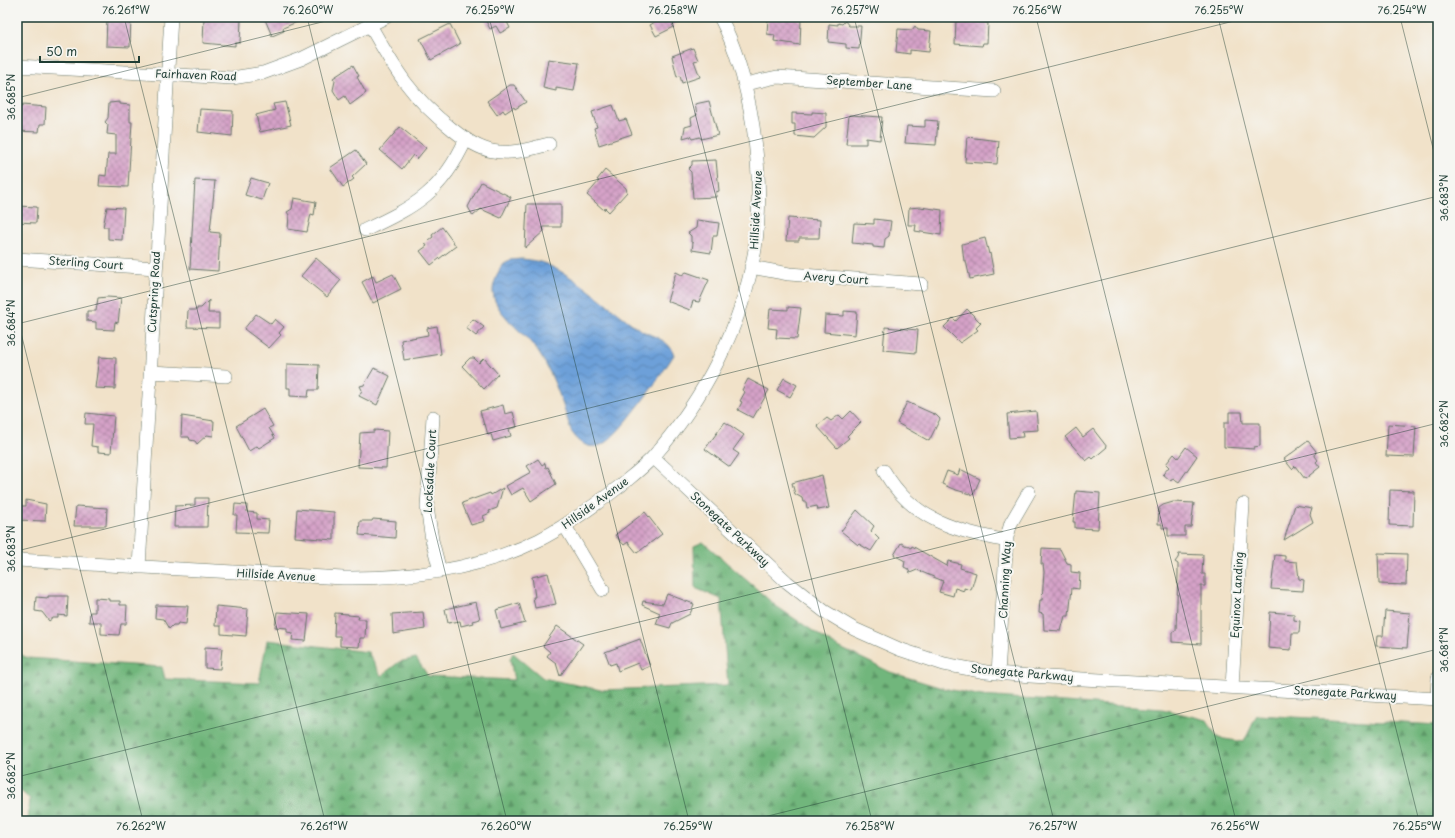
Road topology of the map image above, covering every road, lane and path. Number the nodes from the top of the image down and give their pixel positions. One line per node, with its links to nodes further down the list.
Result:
1 (171, 17): 6 (street, Cutspring Road)
2 (386, 17): 4 (street, Fairhaven Road)
3 (720, 17): 7 (street, Hillside Avenue)
4 (370, 25): 6 (street, Fairhaven Road); 9 (street)
5 (17, 66): 6 (street, Fairhaven Road)
6 (168, 75): 14 (street, Cutspring Road)
7 (745, 84): 8 (street, September Lane); 13 (street, Hillside Avenue)
8 (994, 91)
9 (466, 139): 10 (street); 11 (street)
10 (549, 144)
11 (365, 230)
12 (17, 259): 14 (street, Sterling Court)
13 (751, 267): 15 (street, Avery Court); 19 (street, Hillside Avenue)
14 (156, 268): 16 (street, Cutspring Road)
15 (921, 284)
16 (150, 372): 17 (street); 26 (street, Cutspring Road)
17 (226, 376)
18 (433, 417): 27 (street, Locksdale Court)
19 (653, 457): 23 (street, Hillside Avenue); 29 (street, Stonegate Parkway)
20 (884, 471): 24 (street)
21 (1028, 492): 24 (street, Channing Way)
22 (1243, 504): 31 (street, Equinox Landing)
23 (565, 526): 27 (street, Hillside Avenue); 28 (street)
24 (1007, 541): 29 (street, Channing Way)
25 (17, 560): 26 (street, Hillside Avenue)
26 (139, 567): 27 (street, Hillside Avenue)
27 (440, 571)
28 (603, 590)
29 (998, 673): 31 (street, Stonegate Parkway)
30 (1438, 678): 32 (street)
31 (1232, 687): 32 (street, Stonegate Parkway)
32 (1437, 699)

